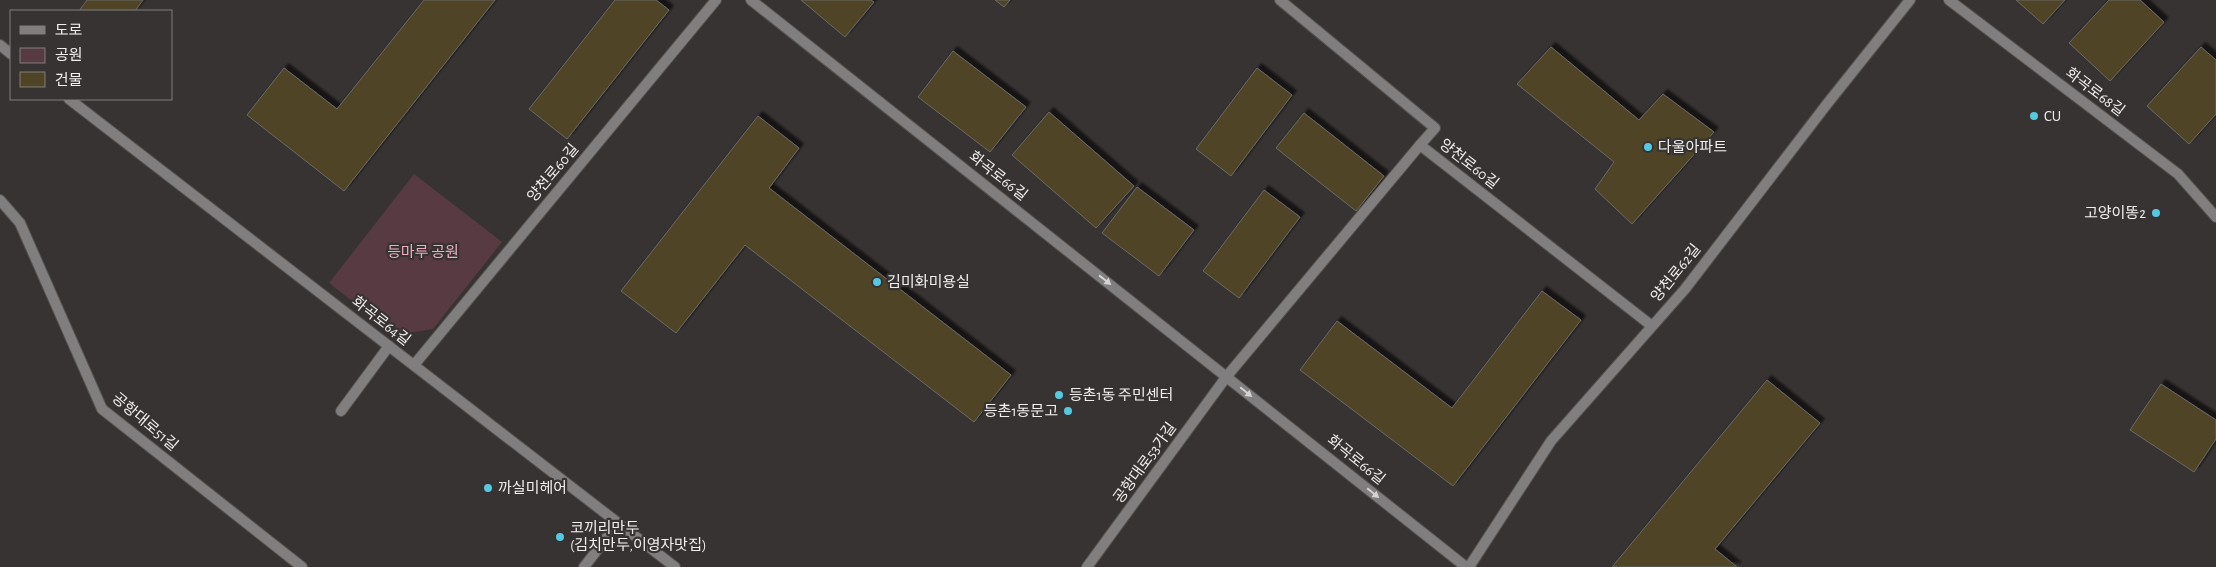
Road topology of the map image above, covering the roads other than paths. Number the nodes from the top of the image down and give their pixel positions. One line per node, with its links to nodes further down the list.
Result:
1 (716, 0): 12 (street, 양천로60길)
2 (752, 0): 13 (street, 화곡로66길, one-way to 13)
3 (1280, 0): 7 (street, 양천로60길)
4 (1910, 0): 10 (street, 양천로62길)
5 (1949, 0): 9 (street, 화곡로68길)
6 (70, 100): 11 (street, 화곡로64길)
7 (1420, 145): 10 (street, 양천로60길); 13 (street)
8 (0, 200): 16 (street, 공항대로51길)
9 (2216, 217)
10 (1652, 326): 20 (street, 양천로62길)
11 (390, 346): 12 (street, 화곡로64길); 14 (street)
12 (414, 365): 15 (street, 화곡로64길)
13 (1227, 376): 19 (street, 공항대로53가길); 20 (street, 화곡로66길, one-way to 20)
14 (341, 411)
15 (618, 523): 17 (street); 18 (street, 화곡로64길)
16 (302, 567)
17 (584, 567)
18 (675, 567)
19 (1088, 567)
20 (1468, 567)

